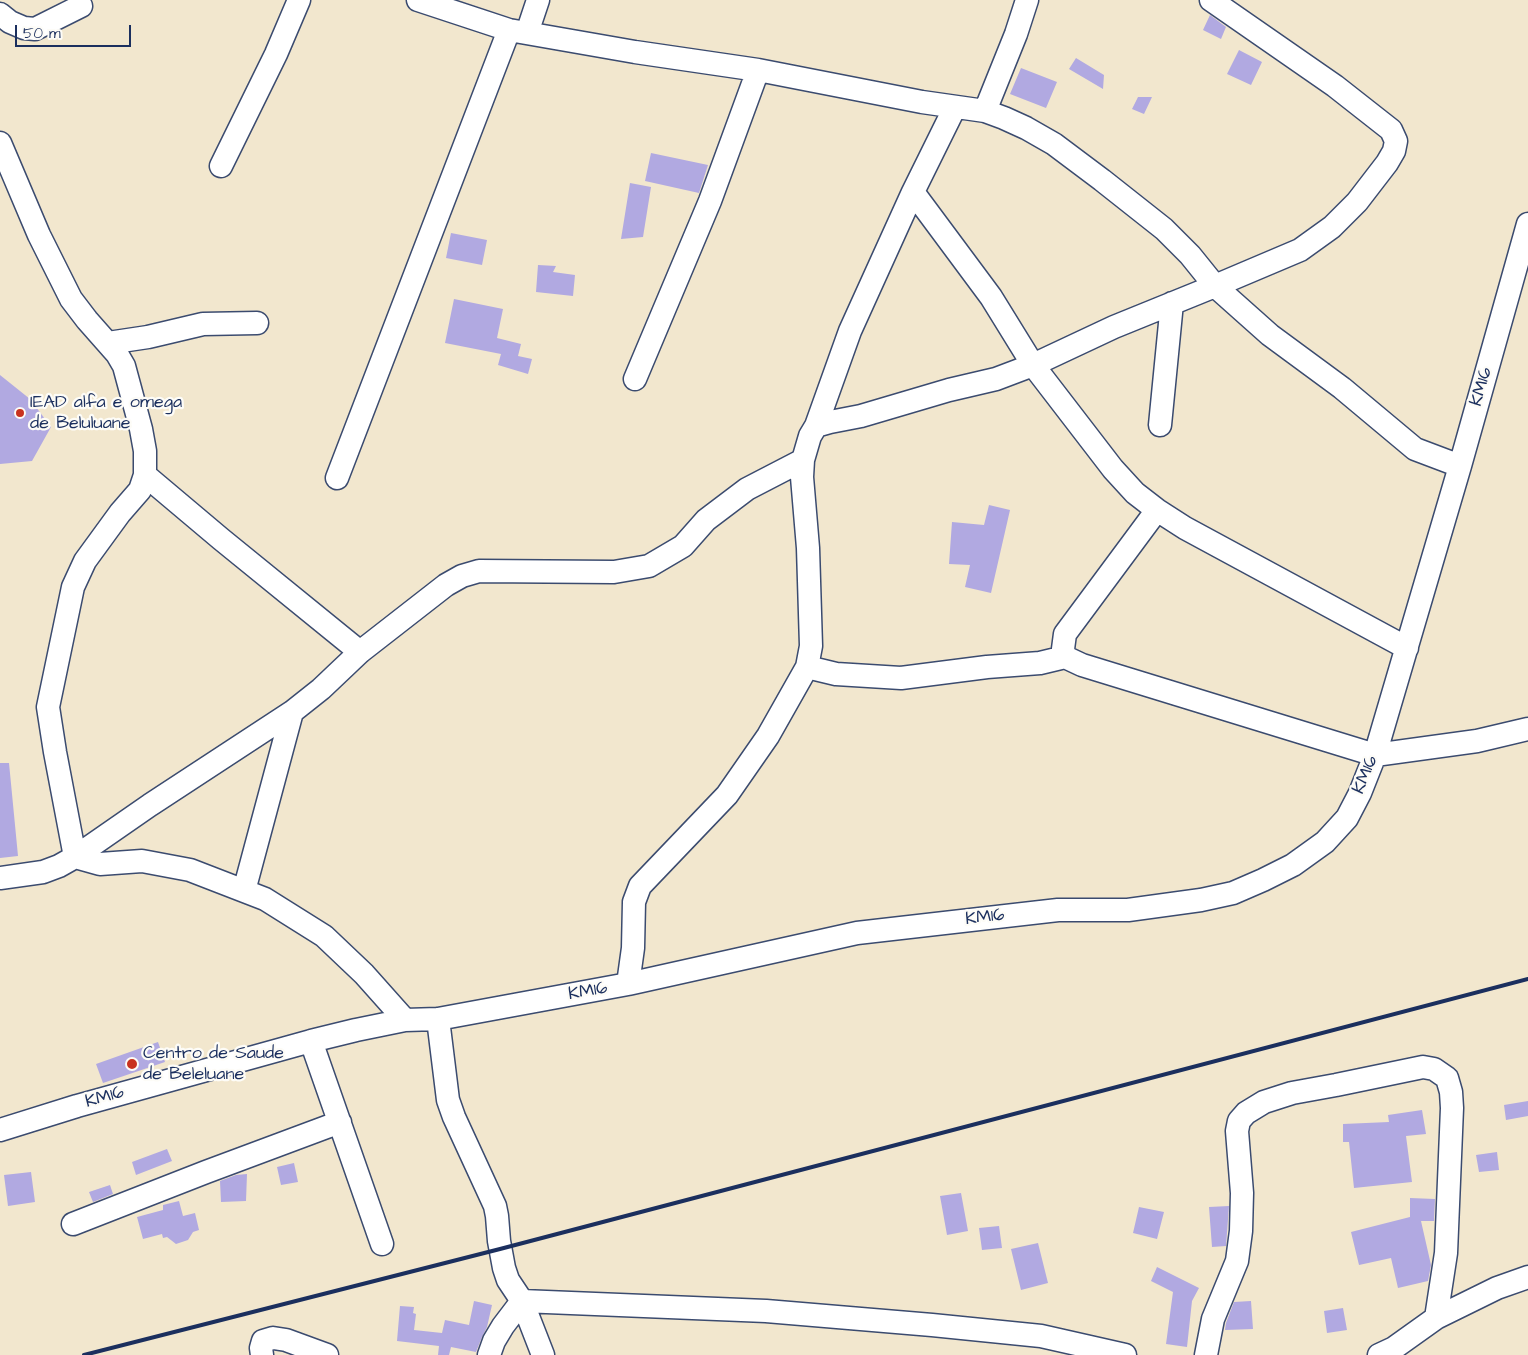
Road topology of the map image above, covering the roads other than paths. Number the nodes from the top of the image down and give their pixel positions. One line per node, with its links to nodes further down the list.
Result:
1 (299, 0): 13 (street)
2 (418, 0): 8 (street)
3 (538, 0): 8 (street)
4 (1027, 0): 11 (street)
5 (1211, 0): 16 (street)
6 (81, 6): 7 (street)
7 (0, 14)
8 (518, 31): 9 (street); 27 (street)
9 (758, 70): 10 (street); 21 (street)
10 (955, 107): 11 (street); 14 (street)
11 (985, 111): 16 (street)
12 (0, 144): 19 (street)
13 (221, 166)
14 (913, 192): 20 (street); 23 (street)
15 (1528, 224): 25 (street, KM16)
16 (1215, 286): 17 (street); 25 (street)
17 (1172, 303): 20 (street); 22 (street)
18 (257, 323): 19 (street)
19 (108, 343): 26 (street)
20 (1033, 365): 23 (street); 28 (street)
21 (635, 378)
22 (1160, 425)
23 (816, 426): 24 (street)
24 (803, 460): 30 (street); 32 (street)
25 (1460, 466): 29 (street, KM16)
26 (145, 475): 30 (street); 36 (street)
27 (337, 478)
28 (1157, 510): 29 (street); 31 (street)
29 (1407, 648): 35 (street, KM16)
30 (360, 652): 33 (street)
31 (1065, 657): 32 (street); 35 (street)
32 (807, 667): 39 (street)
33 (292, 712): 36 (street); 38 (street)
34 (1528, 729): 35 (street)
35 (1375, 756): 39 (street, KM16)
36 (75, 857): 37 (street); 38 (street)
37 (0, 878)
38 (244, 891): 41 (street)
39 (628, 984): 40 (street, KM16)
40 (438, 1019): 41 (street, KM16); 48 (street)
41 (405, 1020): 42 (street, KM16)
42 (311, 1041): 43 (street); 44 (street, KM16)
43 (340, 1122): 45 (street); 46 (street)
44 (0, 1130)
45 (73, 1224)
46 (382, 1244)
47 (1528, 1277): 49 (street)
48 (522, 1300): 52 (street); 53 (street); 54 (street)
49 (1436, 1318): 55 (street); 56 (street)
50 (262, 1355): 51 (street)
51 (328, 1355)
52 (489, 1355)
53 (543, 1355)
54 (1125, 1355)
55 (1206, 1355)
56 (1379, 1355)

